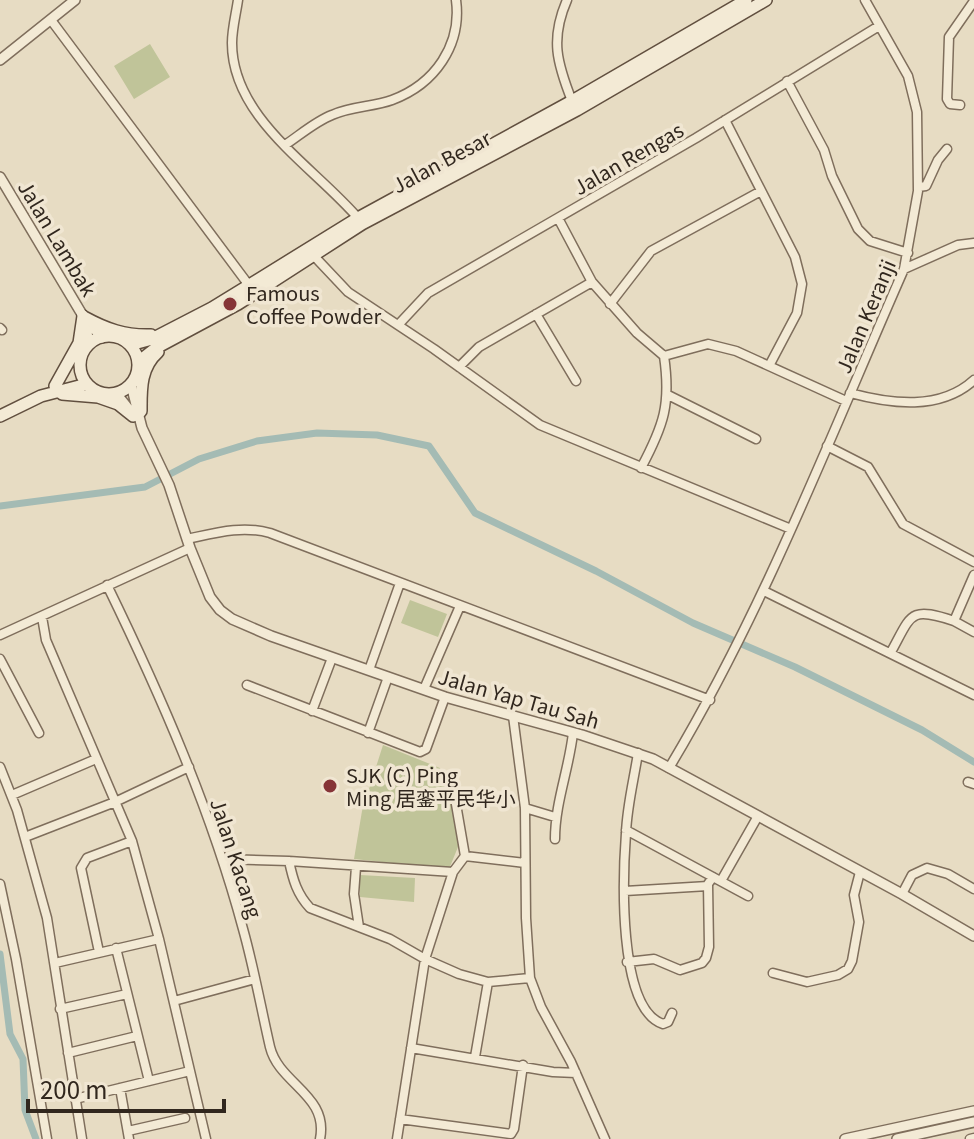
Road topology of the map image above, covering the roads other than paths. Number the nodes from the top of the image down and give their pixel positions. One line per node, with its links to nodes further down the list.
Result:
1 (75, 0): 9 (street)
2 (238, 0): 16 (street)
3 (456, 0): 16 (street)
4 (567, 0): 13 (street)
5 (746, 0): 13 (main road, Jalan Besar)
6 (766, 0): 27 (main road, Jalan Besar)
7 (865, 0): 10 (street, Jalan Keranji)
8 (974, 1): 14 (street)
9 (51, 20): 11 (street); 30 (street)
10 (879, 26): 12 (street, Jalan Rengas); 18 (street, Jalan Keranji)
11 (0, 60)
12 (787, 81): 15 (street, Jalan Rengas); 26 (street)
13 (572, 101): 23 (main road, Jalan Besar)
14 (960, 105)
15 (725, 120): 22 (street); 24 (street, Jalan Rengas)
16 (285, 145): 23 (street)
17 (947, 149): 19 (street)
18 (918, 154): 19 (street); 21 (street, Jalan Keranji)
19 (938, 160): 21 (street)
20 (0, 177): 33 (street, Jalan Lambak)
21 (918, 187): 26 (street, Jalan Keranji)
22 (761, 191): 31 (street); 42 (street)
23 (358, 218): 30 (main road, Jalan Besar)
24 (558, 218): 29 (street); 34 (street, Jalan Rengas)
25 (974, 243): 28 (street)
26 (908, 253): 28 (street, Jalan Keranji)
27 (314, 256): 34 (street); 35 (main road, Jalan Besar)
28 (904, 269): 51 (street, Jalan Keranji)
29 (592, 282): 31 (street); 32 (street)
30 (248, 284): 35 (main road, Jalan Besar)
31 (610, 304): 39 (street)
32 (536, 314): 43 (street); 45 (street)
33 (84, 317): 35 (main road); 36 (street); 37 (street); 48 (main road)
34 (399, 324): 43 (street)
35 (167, 337): 38 (main road, Jalan Besar); 40 (main road, Jalan Besar); 52 (main road)
36 (102, 338): 37 (main road); 38 (main road)
37 (89, 345): 41 (main road)
38 (130, 345): 40 (main road)
39 (664, 356): 42 (street); 50 (street)
40 (138, 362): 47 (main road)
41 (81, 364): 46 (main road); 48 (main road)
42 (769, 366): 51 (street)
43 (459, 367): 56 (street)
44 (974, 380): 51 (street)
45 (576, 381)
46 (87, 384): 48 (main road); 49 (main road)
47 (131, 385): 49 (main road); 52 (street, Jalan Yap Tau Sah)
48 (56, 389): 52 (main road); 53 (main road)
49 (116, 393): 52 (street, Jalan Yap Tau Sah)
50 (668, 395): 54 (street); 56 (street)
51 (848, 397): 55 (street, Jalan Keranji)
52 (135, 415): 58 (street, Jalan Yap Tau Sah)
53 (0, 416)
54 (756, 439)
55 (827, 446): 57 (street, Jalan Keranji); 59 (street)
56 (641, 468): 57 (street)
57 (791, 529): 63 (street, Jalan Keranji)
58 (188, 544): 61 (street); 62 (street); 70 (street, Jalan Yap Tau Sah)
59 (974, 562)
60 (974, 575): 66 (street)
61 (400, 583): 64 (street); 72 (street)
62 (107, 585): 65 (street); 87 (street, Jalan Kacang)
63 (764, 591): 69 (street); 78 (street, Jalan Keranji)
64 (460, 606): 75 (street); 78 (street)
65 (42, 617): 68 (street); 85 (street)
66 (954, 621): 67 (street); 69 (street)
67 (974, 632)
68 (0, 635)
69 (891, 652): 76 (street)
70 (332, 658): 72 (street, Jalan Yap Tau Sah); 79 (street)
71 (0, 659): 81 (street)
72 (369, 670): 73 (street, Jalan Yap Tau Sah)
73 (388, 677): 75 (street, Jalan Yap Tau Sah); 82 (street)
74 (247, 685): 79 (street)
75 (424, 689): 77 (street, Jalan Yap Tau Sah)
76 (974, 695)
77 (445, 697): 80 (street, Jalan Yap Tau Sah); 82 (street)
78 (710, 700): 88 (street)
79 (312, 711): 82 (street)
80 (513, 716): 83 (street, Jalan Yap Tau Sah); 92 (street)
81 (39, 733)
82 (368, 733)
83 (573, 733): 84 (street, Jalan Yap Tau Sah); 94 (street)
84 (638, 753): 88 (street, Jalan Yap Tau Sah); 95 (street)
85 (96, 759): 90 (street); 91 (street)
86 (0, 767): 90 (street)
87 (189, 767): 91 (street); 100 (street, Jalan Kacang)
88 (669, 768): 93 (street, Jalan Yap Tau Sah)
89 (452, 781): 99 (street)
90 (12, 795): 96 (street)
91 (115, 802): 96 (street); 98 (street)
92 (525, 808): 94 (street); 102 (street)
93 (758, 816): 105 (street, Jalan Yap Tau Sah); 106 (street)
94 (555, 817): 97 (street)
95 (626, 830): 106 (street); 110 (street)
96 (25, 837): 120 (street)
97 (555, 839)
98 (132, 841): 115 (street); 117 (street)
99 (465, 856): 102 (street); 104 (street)
100 (222, 859): 101 (street); 123 (street, Jalan Kacang)
101 (289, 861): 103 (street); 113 (street)
102 (525, 863): 122 (street)
103 (356, 867): 104 (street); 113 (street)
104 (453, 872): 118 (street)
105 (860, 872): 111 (street, Jalan Yap Tau Sah); 121 (street)
106 (717, 879): 108 (street); 112 (street)
107 (0, 884): 144 (street)
108 (708, 886): 110 (street); 119 (street)
109 (974, 889): 111 (street)
110 (625, 891): 119 (street)
111 (902, 894): 114 (street, Jalan Yap Tau Sah)
112 (748, 896)
113 (359, 927): 118 (street)
114 (974, 936)
115 (159, 939): 116 (street); 126 (street)
116 (116, 948): 117 (street); 125 (street)
117 (99, 952): 120 (street)
118 (425, 959): 124 (street); 130 (street)
119 (627, 962): 128 (street)
120 (55, 963): 127 (street)
121 (773, 973)
122 (530, 978): 124 (street); 135 (street)
123 (255, 979): 126 (street); 147 (street, Jalan Kacang)
124 (488, 982): 132 (street)
125 (127, 994): 127 (street); 129 (street)
126 (174, 1001): 134 (street)
127 (60, 1009): 131 (street)
128 (672, 1013)
129 (137, 1036): 131 (street); 136 (street)
130 (411, 1048): 132 (street); 141 (street)
131 (68, 1053): 138 (street)
132 (475, 1057): 133 (street)
133 (523, 1065): 135 (street); 141 (street)
134 (190, 1071): 136 (street); 146 (street)
135 (576, 1073): 149 (street)
136 (149, 1081): 137 (street)
137 (120, 1088): 138 (street); 143 (street)
138 (75, 1099): 145 (street)
139 (974, 1111): 150 (street)
140 (185, 1118): 143 (street)
141 (400, 1119): 148 (street)
142 (974, 1122): 151 (street)
143 (128, 1135)
144 (47, 1139)
145 (82, 1139)
146 (206, 1139)
147 (320, 1139)
148 (397, 1139)
149 (605, 1139)
150 (845, 1139)
151 (897, 1139)

